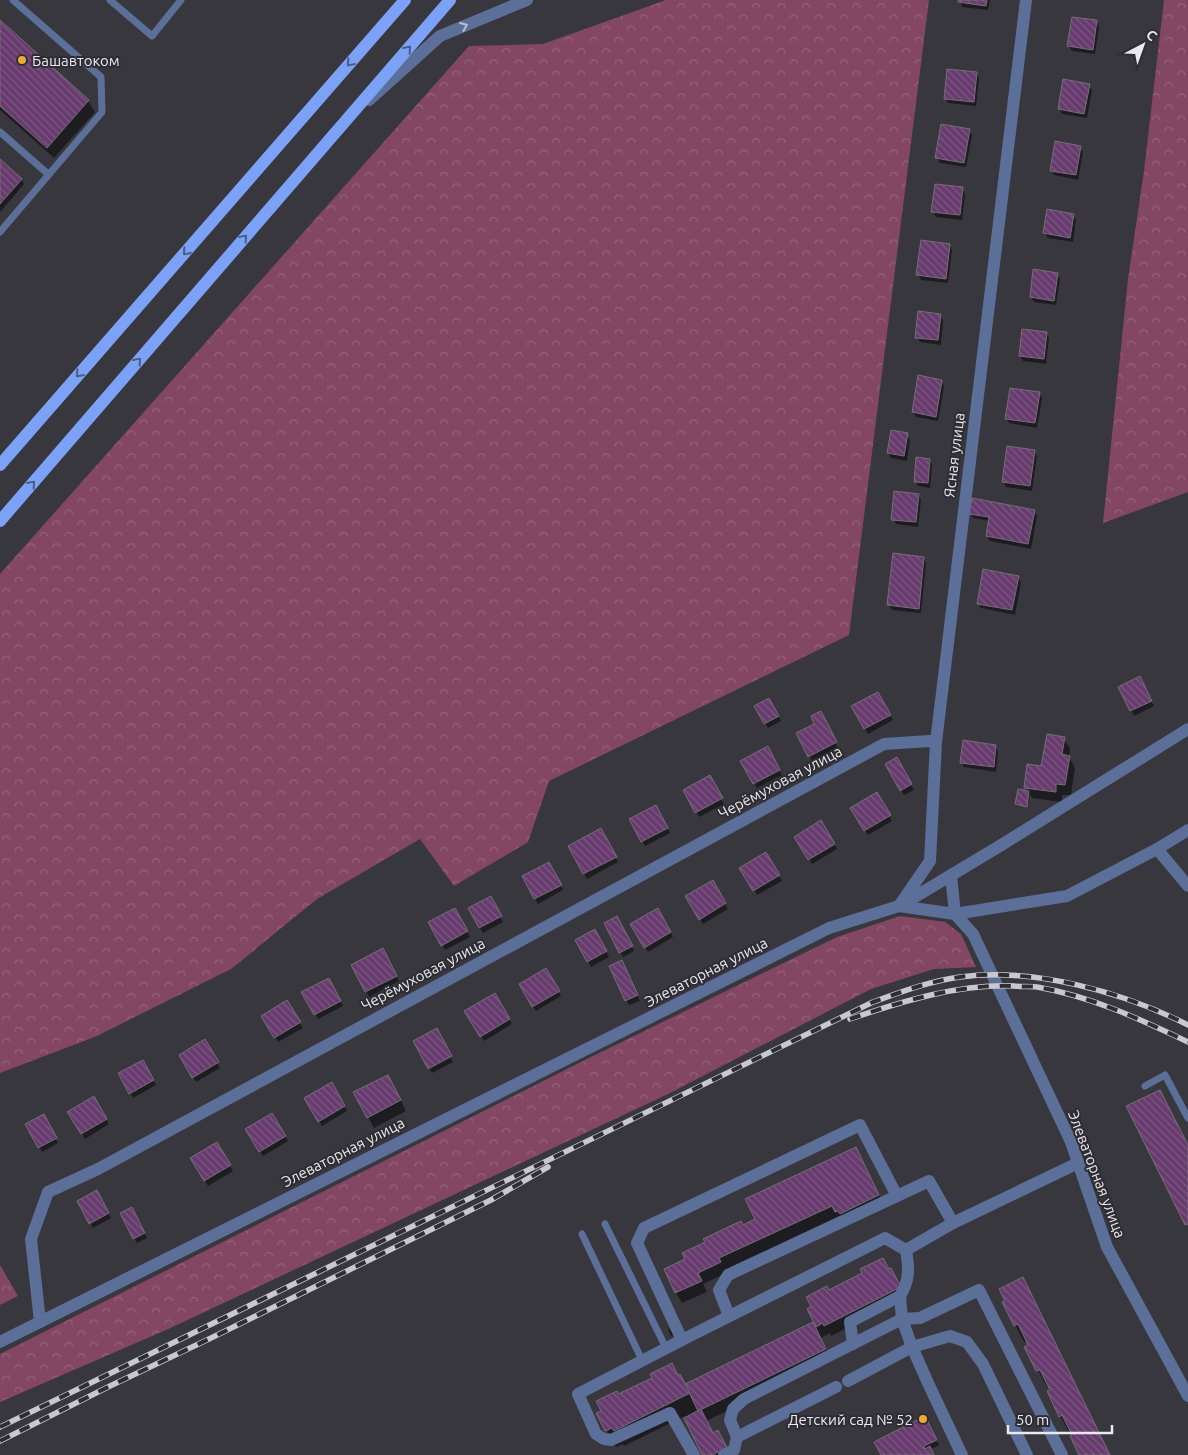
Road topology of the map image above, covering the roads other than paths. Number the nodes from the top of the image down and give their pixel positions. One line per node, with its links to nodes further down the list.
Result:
1 (13, 0): 10 (lane)
2 (110, 0): 3 (lane)
3 (181, 0)
4 (405, 0): 12 (main road, one-way to 12)
5 (450, 0): 8 (main road, one-way to 5)
6 (527, 0): 8 (street, one-way to 6)
7 (1026, 0): 15 (street, Ясная улица)
8 (345, 122): 13 (main road, one-way to 8)
9 (0, 132): 10 (lane)
10 (48, 174): 11 (lane)
11 (0, 232)
12 (0, 465)
13 (0, 520)
14 (1188, 729): 18 (street)
15 (936, 742): 20 (street, Ясная улица); 33 (street, Черёмуховая улица)
16 (1188, 830): 17 (street)
17 (1157, 849): 19 (street); 21 (street)
18 (951, 875): 20 (street); 21 (street)
19 (1188, 886)
20 (899, 906): 21 (street, Элеваторная улица); 33 (street, Элеваторная улица)
21 (955, 914): 24 (street, Элеваторная улица)
22 (1145, 1086): 23 (lane)
23 (1188, 1118)
24 (1078, 1163): 26 (street); 42 (street, Элеваторная улица)
25 (897, 1196): 26 (street); 31 (street); 34 (street)
26 (953, 1223): 29 (street)
27 (605, 1224): 38 (lane)
28 (582, 1234): 39 (lane)
29 (906, 1250): 30 (street); 31 (street)
30 (900, 1296): 32 (street); 36 (street)
31 (729, 1316): 34 (street)
32 (902, 1319): 36 (street); 37 (street); 48 (street)
33 (40, 1322): 35 (street, Элеваторная улица)
34 (682, 1340): 38 (street)
35 (0, 1342)
36 (853, 1344): 43 (street)
37 (912, 1347): 40 (street); 46 (street); 47 (street)
38 (666, 1348): 39 (street)
39 (642, 1360): 44 (street)
40 (848, 1381)
41 (836, 1387): 43 (street)
42 (1188, 1396)
43 (737, 1437): 45 (street)
44 (694, 1455)
45 (724, 1455)
46 (962, 1455)
47 (1028, 1455)
48 (1062, 1455)

